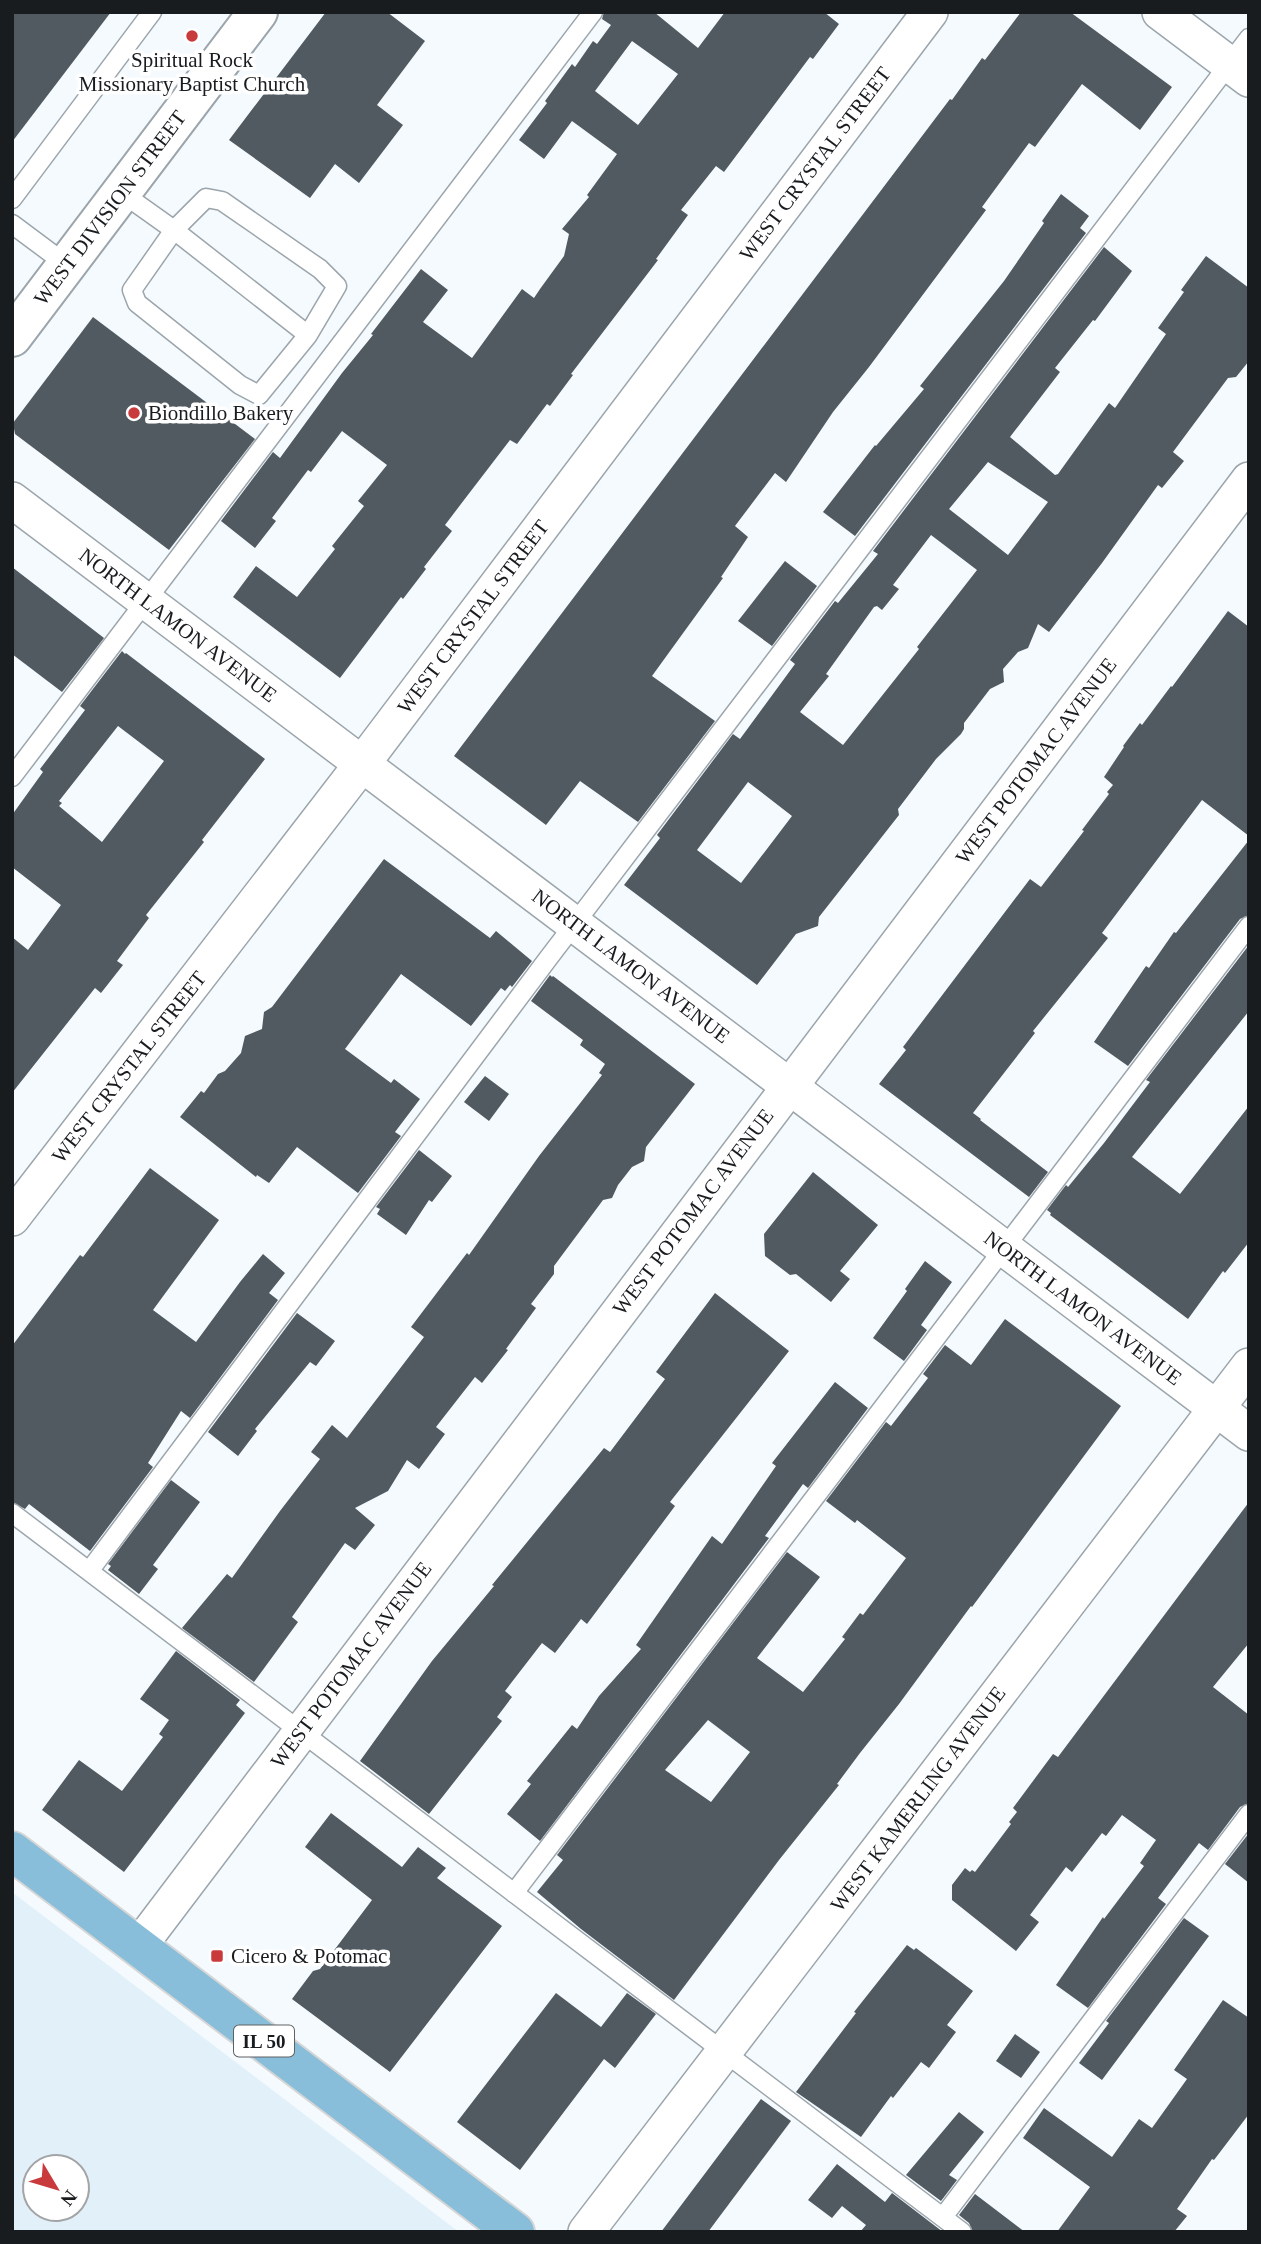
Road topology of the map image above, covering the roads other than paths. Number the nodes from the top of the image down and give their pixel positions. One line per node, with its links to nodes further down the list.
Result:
1 (152, 12): 8 (lane)
2 (258, 12): 7 (main road, WEST DIVISION STREET)
3 (593, 12): 16 (lane)
4 (930, 12): 17 (street, WEST CRYSTAL STREET)
5 (1160, 12): 6 (street)
6 (1242, 60): 19 (lane)
7 (122, 193): 10 (lane); 11 (main road, WEST DIVISION STREET)
8 (12, 199)
9 (12, 224): 11 (lane)
10 (174, 230): 12 (lane); 12 (lane); 12 (lane)
11 (67, 265): 13 (main road, WEST DIVISION STREET)
12 (308, 335)
13 (12, 337)
14 (1249, 480): 21 (street, WEST POTOMAC AVENUE)
15 (12, 500): 16 (street, NORTH LAMON AVENUE)
16 (146, 601): 17 (street, NORTH LAMON AVENUE); 18 (lane)
17 (362, 764): 19 (street, NORTH LAMON AVENUE); 22 (street, WEST CRYSTAL STREET)
18 (12, 777)
19 (574, 924): 21 (street, NORTH LAMON AVENUE); 28 (lane)
20 (1249, 926): 23 (lane)
21 (789, 1086): 23 (street, NORTH LAMON AVENUE); 29 (street, WEST POTOMAC AVENUE)
22 (12, 1218)
23 (1004, 1248): 25 (street, NORTH LAMON AVENUE); 32 (lane)
24 (1249, 1366): 25 (street, WEST KAMERLING AVENUE)
25 (1216, 1409): 26 (street, NORTH LAMON AVENUE); 34 (street, WEST KAMERLING AVENUE)
26 (1249, 1433)
27 (12, 1513): 28 (lane)
28 (89, 1570): 29 (lane)
29 (300, 1732): 32 (lane); 33 (street, WEST POTOMAC AVENUE)
30 (1249, 1814): 35 (lane)
31 (12, 1851): 33 (main road, IL 50)
32 (514, 1893): 34 (lane)
33 (139, 1946): 36 (main road, IL 50)
34 (724, 2052): 35 (lane); 37 (street, WEST KAMERLING AVENUE)
35 (943, 2217): 38 (lane)
36 (515, 2232)
37 (586, 2232)
38 (962, 2232)

